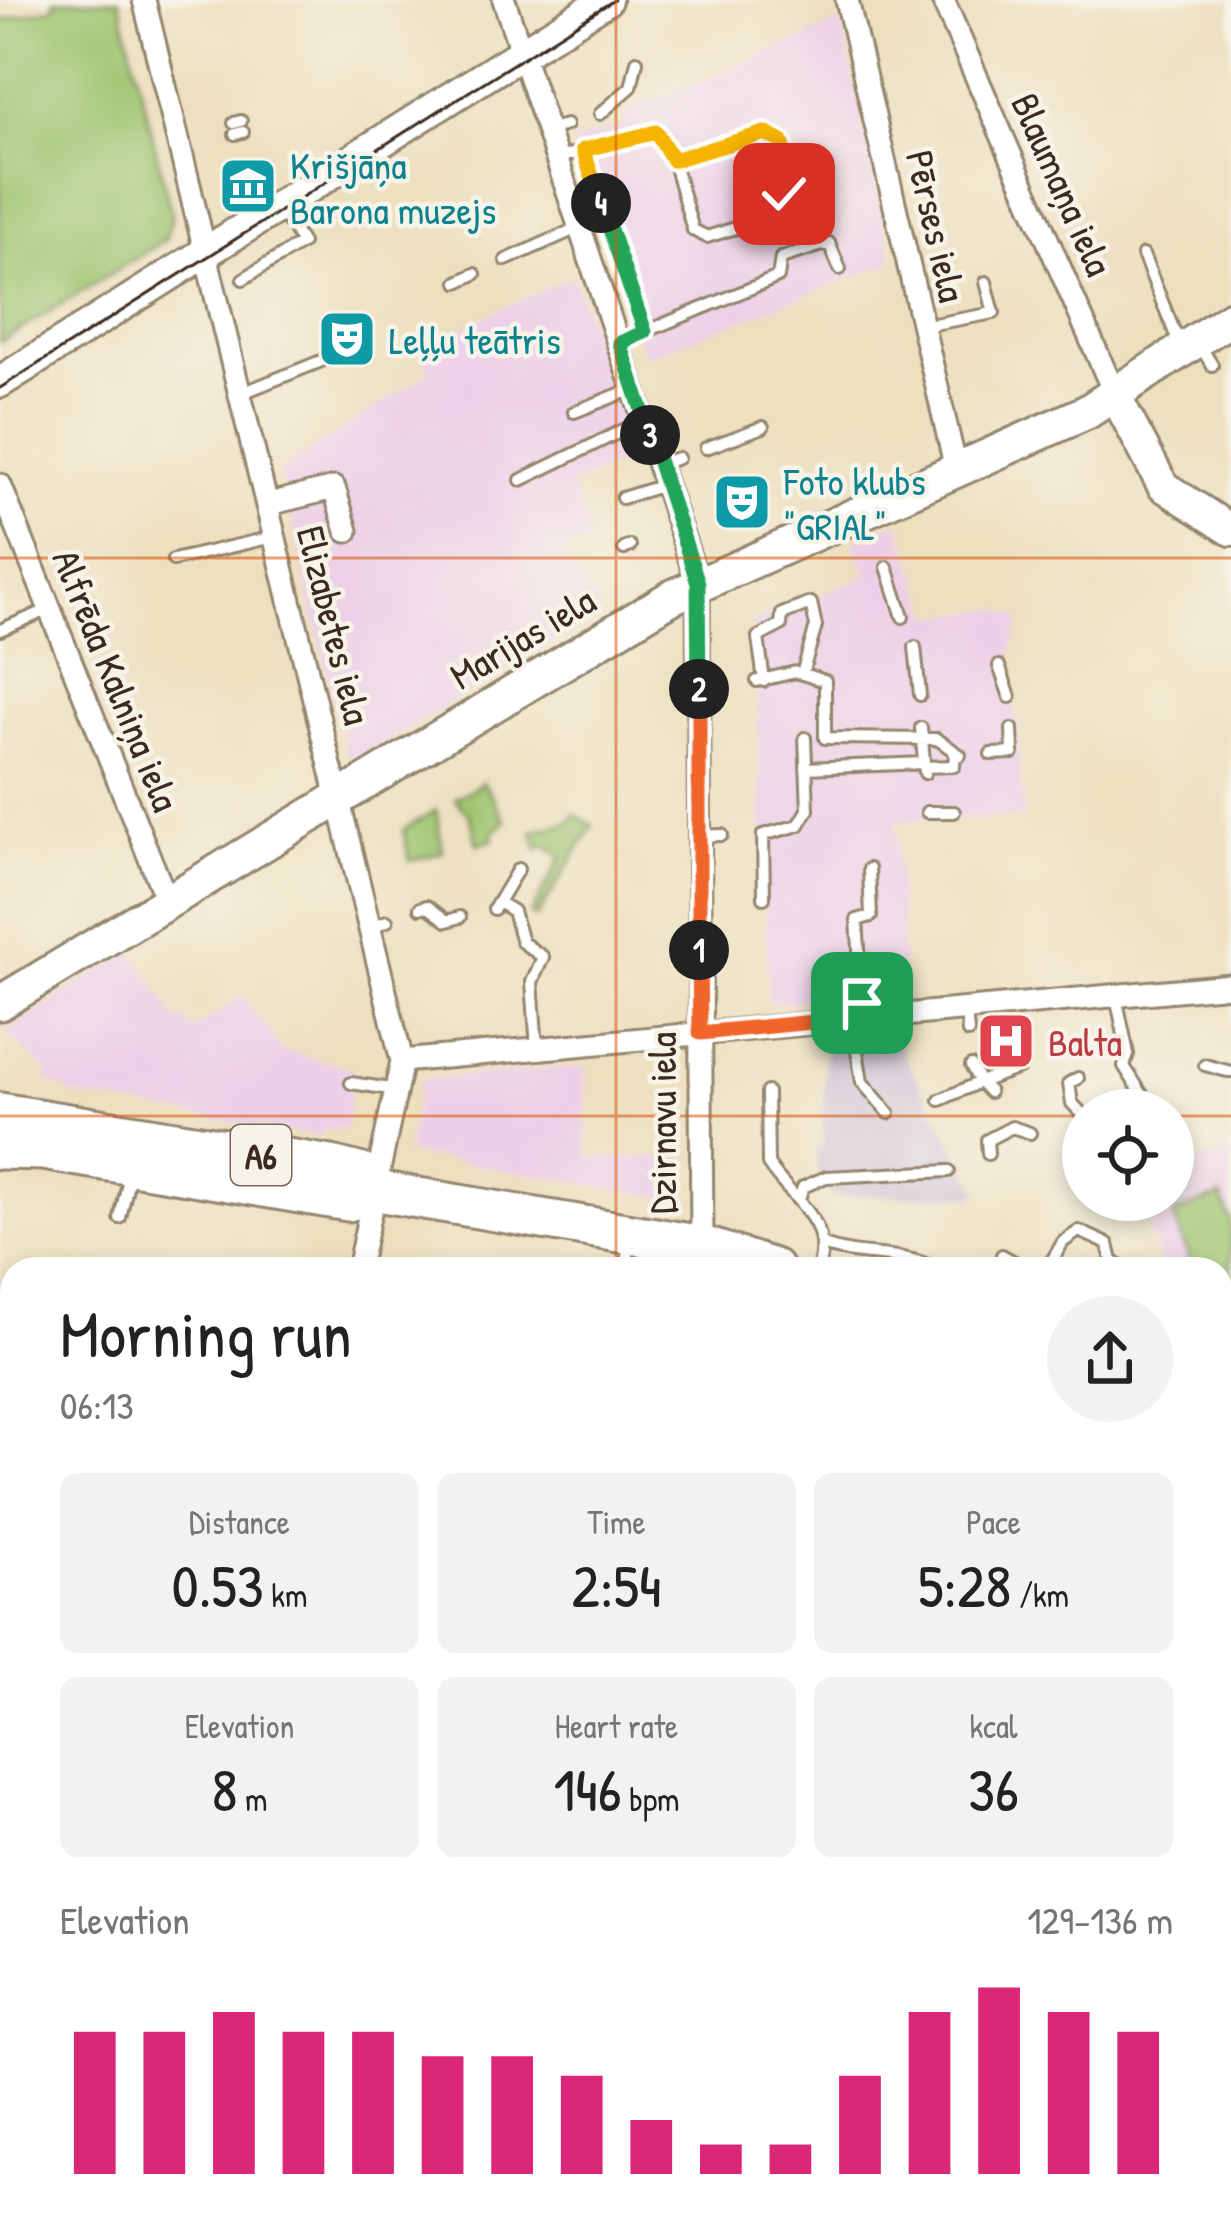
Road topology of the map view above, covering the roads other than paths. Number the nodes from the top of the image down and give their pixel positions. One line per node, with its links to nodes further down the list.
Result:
1 (504, 0): 6 (street, Dzirnavu iela)
2 (606, 0): 6 (street)
3 (847, 0): 23 (street, Pērses iela)
4 (943, 0): 31 (street, Blaumaņa iela)
5 (150, 2): 14 (street, Elizabetes iela)
6 (521, 53): 10 (street, Dzirnavu iela); 12 (street)
7 (637, 62): 8 (lane)
8 (600, 114)
9 (583, 150): 10 (lane); 11 (lane); 24 (lane)
10 (557, 159): 13 (street, Dzirnavu iela)
11 (673, 160): 11 (lane)
12 (278, 206): 14 (street); 19 (lane)
13 (580, 227): 16 (lane); 25 (street, Dzirnavu iela)
14 (206, 252): 28 (street); 30 (street, Elizabetes iela)
15 (1144, 255): 26 (lane)
16 (506, 260)
17 (840, 269): 24 (lane)
18 (475, 274): 20 (lane)
19 (243, 279)
20 (458, 282)
21 (986, 282): 23 (lane)
22 (1231, 318): 26 (main road, Marijas iela)
23 (923, 326): 37 (street, Pērses iela)
24 (645, 332): 25 (lane)
25 (620, 343): 29 (street, Dzirnavu iela)
26 (1198, 352): 31 (main road, Marijas iela)
27 (331, 357): 30 (lane)
28 (0, 382)
29 (634, 388): 32 (lane); 33 (street, Dzirnavu iela)
30 (242, 393): 41 (street, Elizabetes iela)
31 (1116, 397): 37 (main road, Marijas iela); 42 (street)
32 (574, 412)
33 (645, 420): 36 (street, Dzirnavu iela); 38 (lane)
34 (763, 428): 35 (lane)
35 (706, 448)
36 (668, 469): 40 (lane); 47 (street, Dzirnavu iela)
37 (956, 470): 47 (main road, Marijas iela)
38 (521, 481)
39 (0, 485): 48 (street, Alfrēda Kalniņa iela)
40 (622, 498)
41 (268, 505): 43 (street); 44 (street, Elizabetes iela)
42 (1231, 530)
43 (347, 531)
44 (276, 536): 45 (lane); 62 (street, Elizabetes iela)
45 (173, 560)
46 (887, 568): 49 (lane)
47 (698, 583): 62 (main road, Marijas iela); 78 (street, Dzirnavu iela)
48 (50, 609): 50 (lane); 68 (street, Alfrēda Kalniņa iela)
49 (902, 616)
50 (0, 630)
51 (915, 647): 54 (lane)
52 (999, 666): 55 (lane)
53 (802, 674): 53 (lane); 57 (lane)
54 (920, 695)
55 (1010, 698)
56 (1012, 730): 59 (lane)
57 (921, 732): 61 (lane); 61 (lane)
58 (805, 738): 60 (lane)
59 (992, 754)
60 (806, 768): 61 (lane); 67 (lane)
61 (924, 768)
62 (338, 796): 68 (main road, Marijas iela); 80 (street, Elizabetes iela)
63 (923, 812): 64 (lane)
64 (954, 812)
65 (869, 868): 71 (lane)
66 (518, 869): 79 (lane)
67 (764, 898)
68 (167, 901): 74 (main road, Marijas iela)
69 (420, 908): 70 (lane)
70 (460, 917)
71 (860, 963)
72 (1231, 985): 73 (street)
73 (1116, 996): 75 (street); 89 (lane)
74 (0, 1004)
75 (966, 1008): 76 (street); 77 (lane)
76 (859, 1011): 78 (street); 94 (lane)
77 (968, 1032)
78 (700, 1033): 79 (street); 107 (street, Dzirnavu iela)
79 (537, 1048): 80 (street)
80 (402, 1061): 90 (street, Elizabetes iela)
81 (1205, 1065): 84 (lane)
82 (971, 1066): 87 (lane)
83 (1019, 1068): 87 (lane)
84 (1231, 1072)
85 (1078, 1078): 88 (lane)
86 (351, 1083): 90 (lane)
87 (984, 1087): 92 (lane)
88 (1068, 1089)
89 (1139, 1089)
90 (397, 1090): 100 (street, Elizabetes iela)
91 (766, 1092): 101 (lane)
92 (940, 1100)
93 (0, 1113): 100 (highway, A6)
94 (889, 1113)
95 (1030, 1133): 97 (lane)
96 (0, 1149): 98 (highway)
97 (988, 1154)
98 (132, 1165): 100 (highway); 102 (lane)
99 (949, 1171): 101 (lane)
100 (377, 1191): 104 (highway, A6); 106 (street, Elizabetes iela)
101 (799, 1199): 103 (lane)
102 (120, 1218)
103 (824, 1245): 108 (lane); 109 (lane)
104 (629, 1251): 107 (highway, A6)
105 (1002, 1255): 110 (lane)
106 (360, 1257)
107 (702, 1257)
108 (821, 1257)
109 (912, 1257)
110 (1006, 1257)
111 (1055, 1257): 112 (lane)
112 (1111, 1257)

